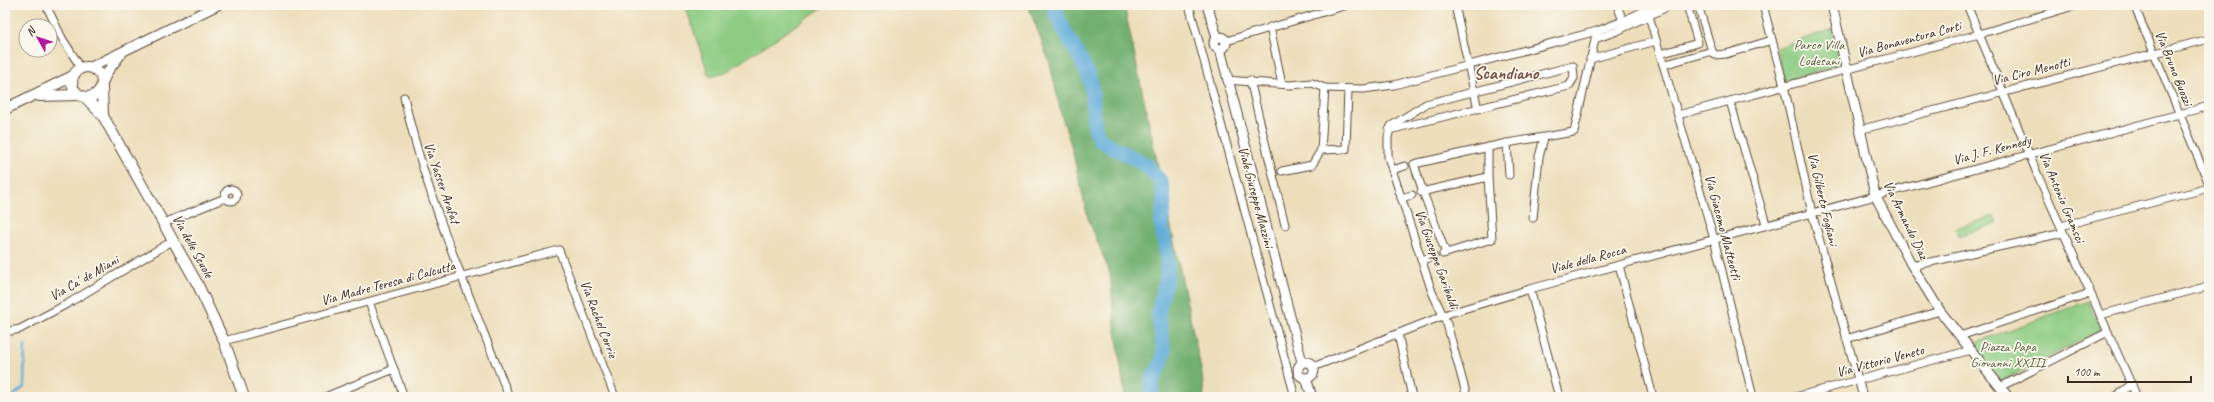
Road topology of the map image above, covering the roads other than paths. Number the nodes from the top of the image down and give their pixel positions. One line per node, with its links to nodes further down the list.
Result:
1 (46, 5): 35 (street)
2 (218, 5): 27 (street)
3 (1189, 5): 116 (street, Viale Giuseppe Mazzini)
4 (1207, 5): 26 (street, Viale Giuseppe Mazzini)
5 (1348, 5): 19 (street)
6 (1455, 5): 33 (street)
7 (1617, 5): 18 (street)
8 (1656, 5): 18 (street)
9 (1671, 5): 17 (street)
10 (1687, 5): 30 (street)
11 (1698, 5): 28 (street)
12 (1763, 5): 24 (street, Via Gilberto Fogliani)
13 (1832, 5): 36 (street, Via Armando Diaz)
14 (1967, 5): 21 (street, Via Antonio Gramsci)
15 (2077, 5): 21 (street, Via Bonaventura Corti)
16 (2134, 5): 29 (street, Via Bruno Buozzi)
17 (1649, 16): 22 (street); 25 (street, Via Giacomo Matteotti)
18 (1623, 21): 20 (street)
19 (1270, 27): 26 (street); 40 (street)
20 (1596, 31): 22 (street); 33 (street)
21 (1979, 34): 36 (street, Via Bonaventura Corti); 46 (street, Via Antonio Gramsci)
22 (1595, 39): 31 (street)
23 (2209, 39): 29 (street, Via Ciro Menotti)
24 (1772, 40): 28 (street); 42 (street, Via Gilberto Fogliani)
25 (1656, 41): 30 (street, Via Giacomo Matteotti); 31 (street)
26 (1221, 42): 38 (street, Viale Giuseppe Mazzini)
27 (125, 49): 34 (street); 41 (street)
28 (1713, 53): 32 (street)
29 (2154, 53): 46 (street, Via Ciro Menotti); 54 (street, Via Bruno Buozzi)
30 (1660, 54): 32 (street, Via Giacomo Matteotti)
31 (1590, 59): 59 (street)
32 (1663, 65): 55 (street, Via Giacomo Matteotti)
33 (1469, 66): 44 (street); 45 (street)
34 (91, 67): 35 (main road); 41 (main road)
35 (80, 68): 37 (main road)
36 (1845, 69): 42 (street, Via Bonaventura Corti); 58 (street, Via Armando Diaz)
37 (73, 76): 47 (main road); 48 (main road)
38 (1227, 80): 39 (street); 104 (street, Viale Giuseppe Mazzini)
39 (1250, 80): 40 (street); 66 (street)
40 (1282, 84): 43 (street)
41 (102, 85): 47 (main road); 56 (main road, Via delle Scuole)
42 (1784, 86): 50 (street, Via Bonaventura Corti); 76 (street, Via Gilberto Fogliani)
43 (1325, 88): 44 (street); 62 (street)
44 (1348, 89): 62 (street)
45 (1474, 91): 53 (street); 53 (street); 57 (street)
46 (2004, 92): 58 (street, Via Ciro Menotti); 63 (street, Via Antonio Gramsci)
47 (83, 96): 48 (main road); 56 (main road, Via delle Scuole)
48 (31, 97): 52 (main road)
49 (404, 97): 89 (street, Via Yasser Arafat)
50 (1730, 101): 55 (street, Via Bonaventura Corti); 79 (street)
51 (2209, 106): 54 (street, Via J. F. Kennedy)
52 (5, 109)
53 (1478, 109): 57 (street)
54 (2178, 114): 63 (street, Via J. F. Kennedy); 69 (street, Via Bruno Buozzi)
55 (1678, 115): 82 (street, Via Giacomo Matteotti)
56 (103, 116): 78 (main road, Via delle Scuole)
57 (1389, 130): 65 (street, Via Giuseppe Garibaldi)
58 (1859, 130): 73 (street, Via Armando Diaz)
59 (1544, 138): 60 (street); 77 (street)
60 (1507, 143): 61 (street); 67 (street)
61 (1488, 147): 68 (street); 71 (street)
62 (1321, 150): 66 (street)
63 (2029, 153): 73 (street, Via J. F. Kennedy); 81 (street, Via Antonio Gramsci)
64 (1405, 166): 65 (street)
65 (1392, 170): 75 (street, Via Giuseppe Garibaldi)
66 (1277, 172): 80 (street)
67 (1509, 175)
68 (1488, 178): 71 (street); 85 (street)
69 (2209, 184)
70 (2209, 188): 81 (street)
71 (1422, 192): 85 (street)
72 (1412, 195): 75 (street)
73 (1875, 195): 76 (street, Viale della Rocca); 88 (street, Via Armando Diaz)
74 (225, 198): 78 (street)
75 (1401, 198): 86 (street, Via Giuseppe Garibaldi)
76 (1812, 213): 79 (street, Viale della Rocca); 101 (street, Via Gilberto Fogliani)
77 (1533, 218)
78 (164, 223): 83 (main road, Via delle Scuole)
79 (1766, 224): 82 (street, Viale della Rocca)
80 (1285, 225)
81 (2062, 229): 88 (street); 92 (street, Via Antonio Gramsci)
82 (1714, 239): 87 (street, Viale della Rocca); 122 (street, Via Giacomo Matteotti)
83 (174, 240): 97 (street, Via Ca' de Miani); 102 (main road, Via delle Scuole)
84 (559, 250): 89 (street, Via Madre Teresa di Calcutta); 115 (street, Via Rachel Corrie)
85 (1441, 255): 86 (street)
86 (1421, 260): 96 (street, Via Giuseppe Garibaldi)
87 (1619, 265): 91 (street, Viale della Rocca); 121 (street)
88 (1912, 266): 94 (street, Via Armando Diaz)
89 (460, 277): 93 (street, Via Madre Teresa di Calcutta); 114 (street, Via Yasser Arafat)
90 (2209, 286): 95 (street)
91 (1530, 289): 96 (street, Viale della Rocca); 120 (street)
92 (2090, 293): 95 (street, Via Antonio Gramsci); 100 (street)
93 (368, 302): 102 (street, Via Madre Teresa di Calcutta); 106 (street)
94 (1940, 311): 100 (street, Via Armando Diaz); 101 (street)
95 (2100, 315): 98 (street, Via Antonio Gramsci)
96 (1444, 316): 99 (street, Viale della Rocca); 119 (street, Via Giuseppe Garibaldi)
97 (5, 332)
98 (2108, 332): 109 (street, Via Antonio Gramsci); 110 (street)
99 (1398, 334): 105 (street, Viale della Rocca); 118 (street)
100 (1960, 336): 103 (street, Via Armando Diaz)
101 (1846, 339): 108 (street, Via Gilberto Fogliani)
102 (224, 341): 111 (main road, Via delle Scuole)
103 (1971, 350): 108 (street, Via Vittorio Veneto); 110 (street, Via Armando Diaz)
104 (1302, 362): 105 (street); 107 (street)
105 (1314, 367): 107 (street)
106 (394, 369): 112 (street); 113 (street)
107 (1306, 378): 117 (street)
108 (1858, 380): 123 (street, Via Vittorio Veneto); 124 (street, Via Gilberto Fogliani)
109 (2132, 384): 126 (street); 127 (street, Via Antonio Gramsci)
110 (2000, 387): 125 (street, Via Armando Diaz)
111 (244, 397)
112 (325, 397)
113 (404, 397)
114 (509, 397)
115 (615, 397)
116 (1295, 397)
117 (1312, 397)
118 (1412, 397)
119 (1467, 397)
120 (1559, 397)
121 (1653, 397)
122 (1753, 397)
123 (1795, 397)
124 (1863, 397)
125 (2008, 397)
126 (2115, 397)
127 (2137, 397)

